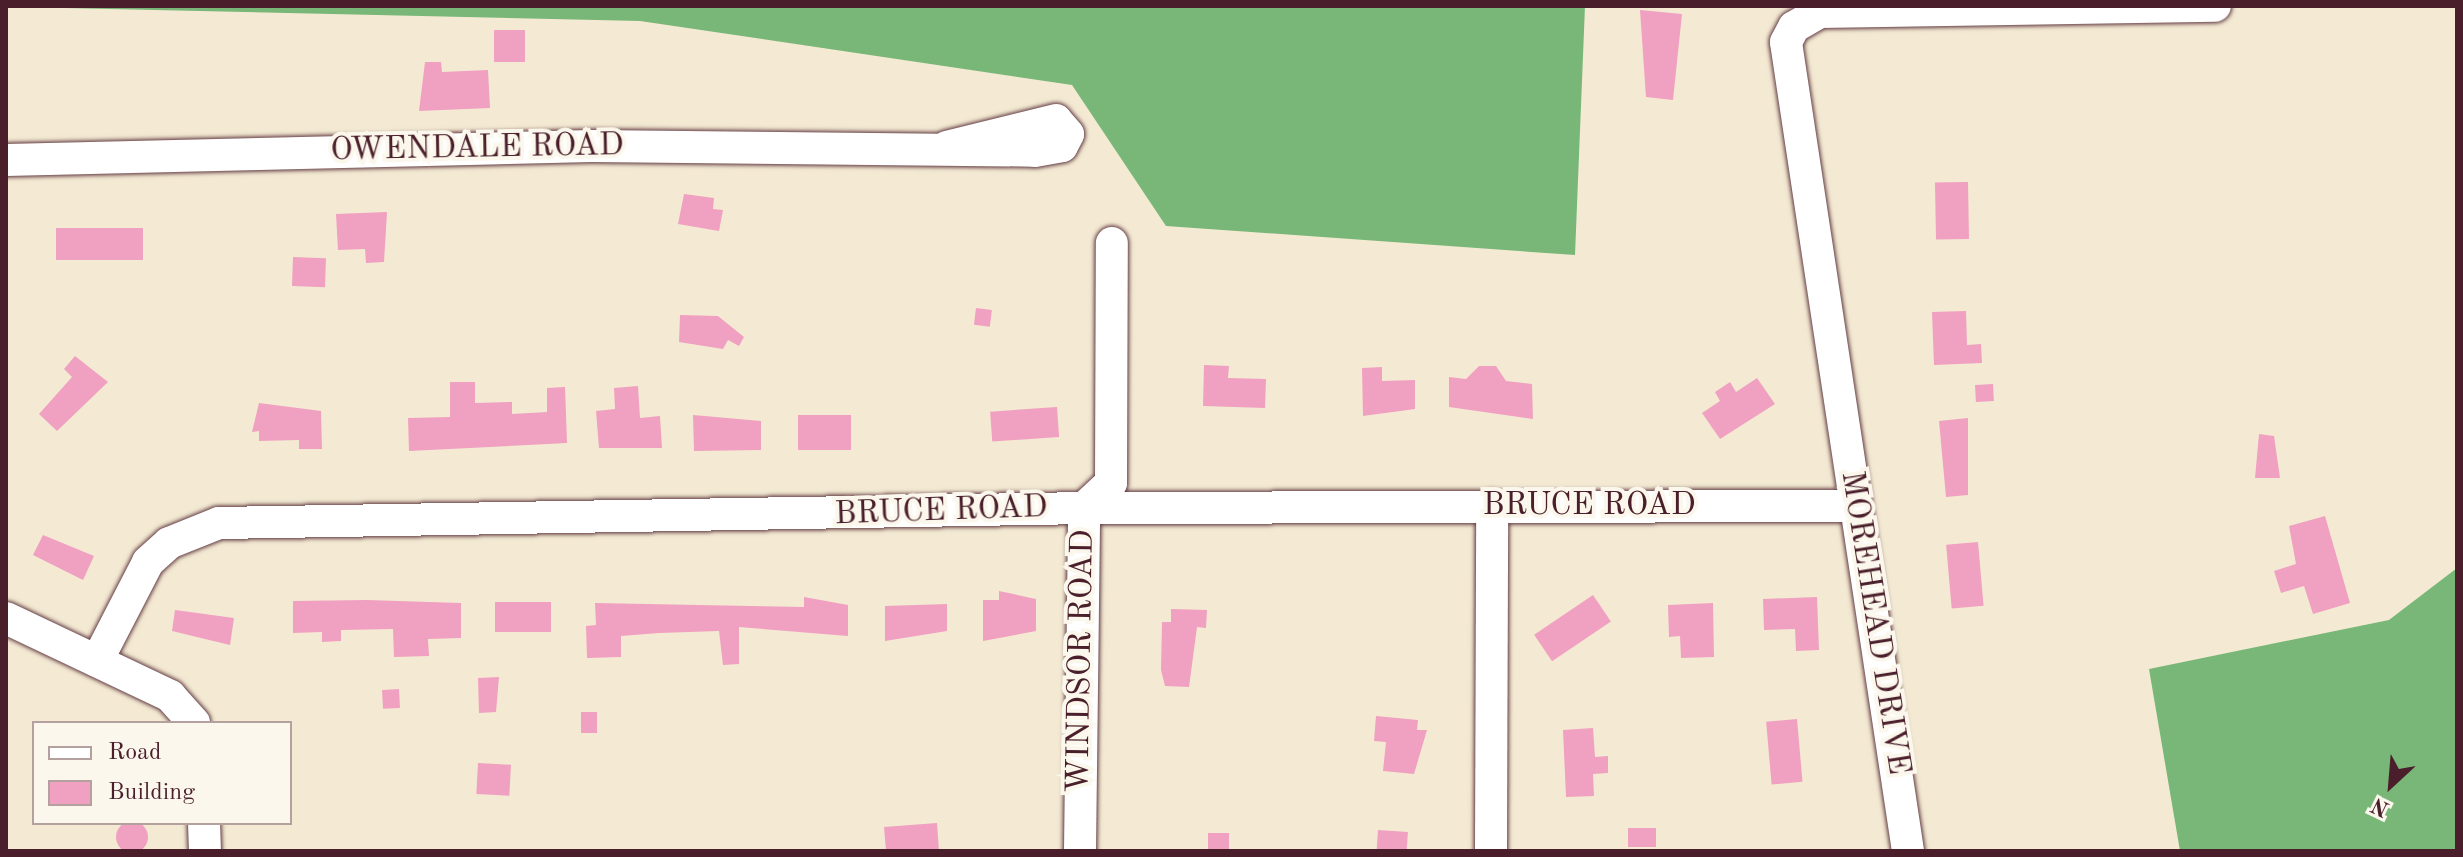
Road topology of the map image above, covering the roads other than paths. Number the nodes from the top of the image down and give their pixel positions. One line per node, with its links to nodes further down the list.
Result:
1 (2215, 6): 6 (street, MOREHEAD DRIVE)
2 (947, 147): 3 (street, OWENDALE ROAD)
3 (6, 160)
4 (1112, 243): 7 (street, WINDSOR ROAD)
5 (1492, 506): 6 (street, BRUCE ROAD); 7 (street, BRUCE ROAD); 14 (street)
6 (1856, 506): 15 (street, MOREHEAD DRIVE)
7 (1084, 508): 9 (street, BRUCE ROAD); 13 (street, WINDSOR ROAD)
8 (6, 618): 9 (street)
9 (97, 661): 10 (street)
10 (192, 721)
11 (204, 825): 12 (street)
12 (205, 851)
13 (1080, 851)
14 (1491, 851)
15 (1908, 851)

